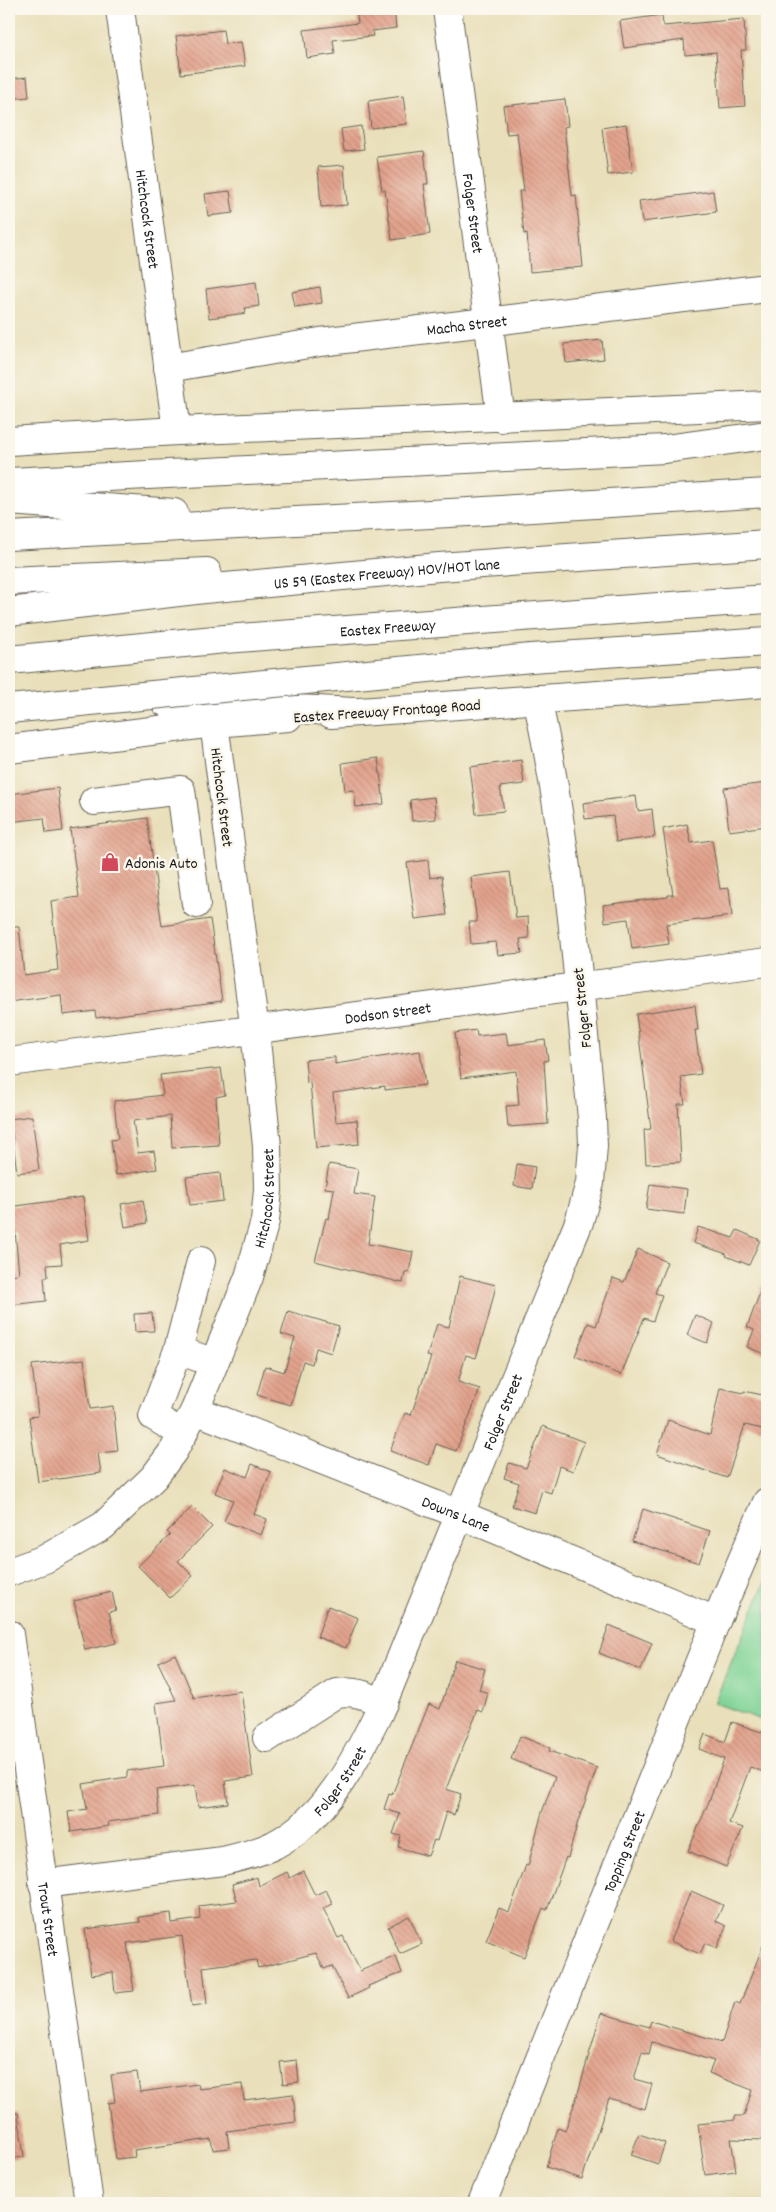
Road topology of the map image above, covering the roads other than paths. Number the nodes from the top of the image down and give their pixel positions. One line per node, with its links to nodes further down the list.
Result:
1 (120, 9): 5 (main road, Hitchcock Street)
2 (447, 9): 4 (main road, Folger Street)
3 (767, 288): 4 (main road, Macha Street)
4 (489, 321): 5 (main road, Macha Street); 7 (main road, Folger Street)
5 (168, 368): 8 (main road, Hitchcock Street)
6 (767, 405): 7 (main road)
7 (501, 418): 8 (main road)
8 (177, 431): 10 (main road)
9 (767, 436): 11 (main road)
10 (9, 441)
11 (9, 482)
12 (767, 492): 14 (main road)
13 (9, 501): 14 (main road)
14 (293, 521): 15 (main road)
15 (9, 536)
16 (767, 544): 17 (main road, US 59 (Eastex Freeway) HOV/HOT lane)
17 (439, 567): 18 (main road); 20 (main road, US 59 (Eastex Freeway) HOV/HOT lane)
18 (145, 575): 19 (main road); 21 (main road)
19 (9, 581)
20 (204, 589): 23 (main road); 24 (main road, US 59 (Eastex Freeway) HOV/HOT lane)
21 (9, 590)
22 (767, 599): 26 (main road, Eastex Freeway)
23 (9, 604)
24 (9, 612)
25 (767, 642): 30 (main road, bridge)
26 (9, 660)
27 (767, 683): 29 (main road, Eastex Freeway Frontage Road)
28 (9, 695): 31 (main road)
29 (537, 699): 31 (main road, Eastex Freeway Frontage Road); 39 (main road, Folger Street)
30 (9, 710)
31 (354, 712): 32 (main road, Eastex Freeway Frontage Road)
32 (214, 723): 33 (main road, Eastex Freeway Frontage Road); 34 (main road, Hitchcock Street)
33 (9, 749)
34 (223, 799): 36 (main road); 40 (main road, Hitchcock Street)
35 (94, 801): 36 (main road)
36 (183, 806): 37 (main road)
37 (196, 904)
38 (767, 962): 39 (main road, Dodson Street)
39 (579, 987): 40 (main road, Dodson Street); 48 (main road, Folger Street)
40 (255, 1031): 41 (main road, Dodson Street); 44 (main road, Hitchcock Street)
41 (9, 1062)
42 (201, 1261): 43 (main road)
43 (178, 1350): 44 (main road); 46 (main road)
44 (214, 1363): 45 (main road, Hitchcock Street)
45 (195, 1410): 46 (main road, Hitchcock Street); 48 (main road, Downs Lane)
46 (183, 1434): 49 (main road, Hitchcock Street)
47 (767, 1502): 50 (main road, Topping Street)
48 (459, 1514): 50 (main road, Downs Lane); 52 (main road, Folger Street)
49 (9, 1572)
50 (716, 1621): 56 (main road, Topping Street)
51 (9, 1634): 54 (main road, Trout Street)
52 (383, 1703): 53 (main road); 54 (main road, Folger Street)
53 (267, 1738)
54 (43, 1884): 55 (main road, Trout Street)
55 (89, 2203)
56 (482, 2203)

